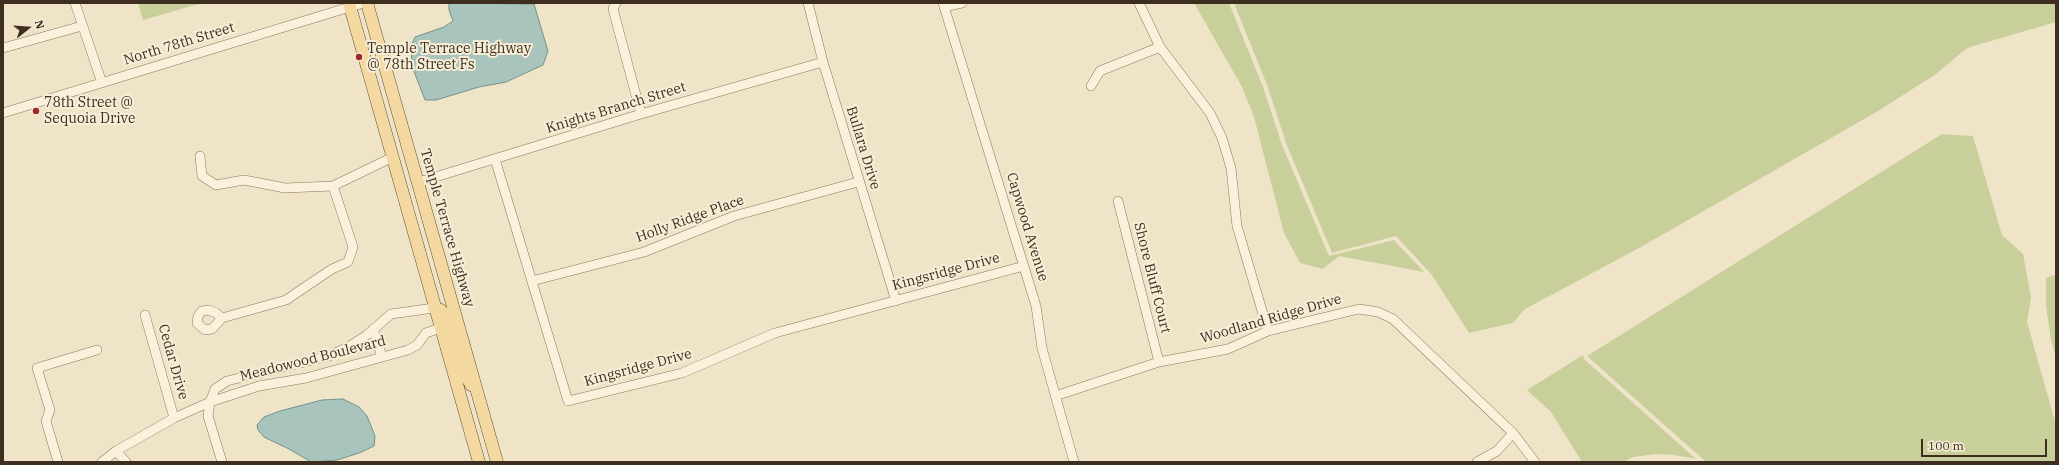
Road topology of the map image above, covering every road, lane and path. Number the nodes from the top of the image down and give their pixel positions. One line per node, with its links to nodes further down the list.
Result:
1 (75, 3): 10 (street)
2 (363, 3): 8 (street, North 78th Street)
3 (367, 3): 21 (main road, Temple Terrace Highway)
4 (616, 3): 17 (street)
5 (808, 3): 13 (street, Bullara Drive)
6 (962, 3): 9 (street)
7 (1140, 3): 11 (street)
8 (350, 5): 14 (street, North 78th Street); 19 (main road)
9 (943, 5): 26 (street, Capwood Avenue)
10 (82, 26): 12 (street); 14 (street)
11 (1160, 47): 15 (street); 34 (street)
12 (3, 48)
13 (822, 62): 17 (street, Knights Branch Street); 22 (street, Bullara Drive)
14 (102, 83): 16 (street, North 78th Street)
15 (1091, 86)
16 (3, 112)
17 (641, 114): 20 (street, Knights Branch Street)
18 (200, 156): 23 (street)
19 (393, 157): 23 (street); 24 (main road)
20 (495, 159): 21 (street, Knights Branch Street); 27 (street, Kingsridge Drive)
21 (419, 182): 24 (main road); 38 (main road, Temple Terrace Highway)
22 (858, 182): 27 (street, Holly Ridge Place); 28 (street, Bullara Drive)
23 (333, 186): 31 (street)
24 (402, 187): 29 (main road)
25 (1118, 201): 37 (street, Shore Bluff Court)
26 (1024, 266): 28 (street, Kingsridge Drive); 39 (street, Capwood Avenue)
27 (532, 281): 28 (street, Kingsridge Drive)
28 (896, 301)
29 (434, 308): 32 (main road); 33 (street, Meadowood Boulevard); 38 (main road)
30 (145, 315): 41 (street, Cedar Drive)
31 (222, 318)
32 (440, 328): 36 (street, Meadowood Boulevard); 48 (main road)
33 (373, 329): 36 (street); 40 (street, Meadowood Boulevard)
34 (1268, 331): 37 (street, Woodland Ridge Drive); 42 (street, Woodland Ridge Drive)
35 (97, 350): 44 (street)
36 (382, 357): 40 (street, Meadowood Boulevard)
37 (1159, 362): 39 (street, Woodland Ridge Drive)
38 (479, 396): 49 (main road, Temple Terrace Highway)
39 (1055, 396): 50 (street, Capwood Avenue)
40 (210, 402): 41 (street, Meadowood Boulevard); 47 (street)
41 (174, 418): 43 (street, Meadowood Boulevard)
42 (1513, 433): 51 (street); 52 (street, Woodland Ridge Drive)
43 (116, 451): 45 (street, Meadowood Boulevard); 46 (street)
44 (58, 462)
45 (102, 462)
46 (126, 462)
47 (222, 462)
48 (479, 462)
49 (497, 462)
50 (1074, 462)
51 (1477, 462)
52 (1535, 462)

